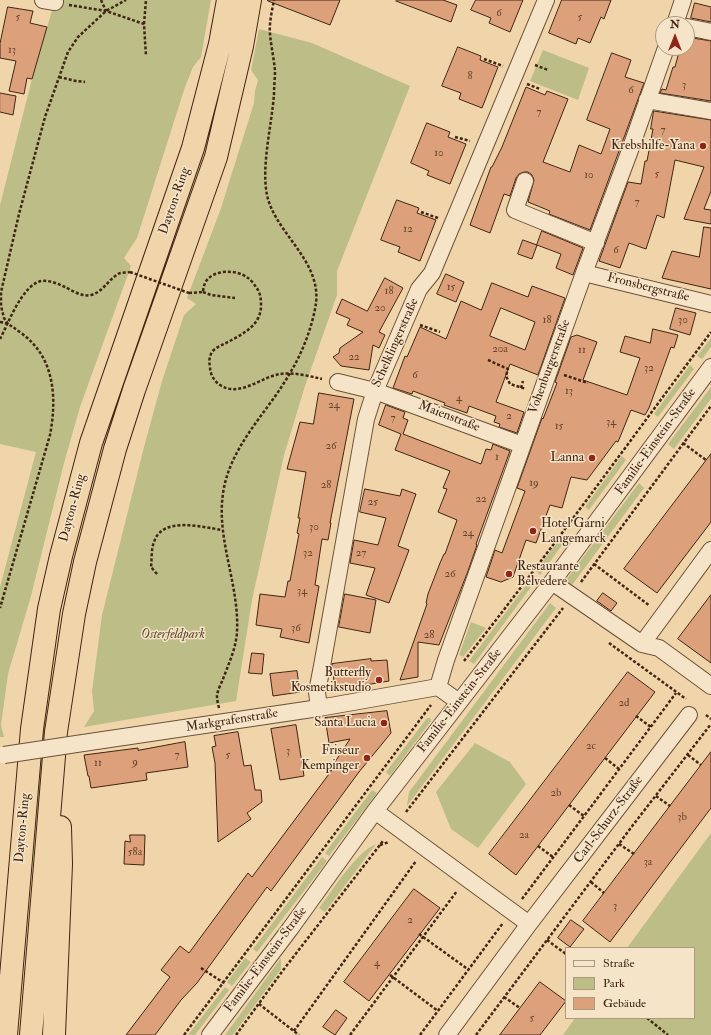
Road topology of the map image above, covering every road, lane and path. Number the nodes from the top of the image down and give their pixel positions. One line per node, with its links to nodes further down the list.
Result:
1 (102, 0): 10 (path)
2 (126, 0): 10 (path)
3 (146, 0): 12 (path)
4 (228, 0): 83 (highway, Dayton-Ring)
5 (250, 0): 71 (highway, Dayton-Ring)
6 (274, 0): 35 (path)
7 (546, 0): 27 (street, Schelklingerstraße)
8 (683, 0): 11 (street)
9 (49, 1): 10 (path)
10 (106, 11): 12 (path); 17 (path)
11 (677, 16)
12 (144, 24): 15 (path)
13 (695, 29): 14 (street)
14 (711, 32)
15 (146, 56)
16 (663, 56): 19 (street, Vohenburgerstraße)
17 (59, 77): 18 (path); 29 (path)
18 (85, 82)
19 (648, 100): 20 (street); 22 (street, Vohenburgerstraße)
20 (711, 112)
21 (525, 181): 22 (street)
22 (596, 243): 23 (street, Vohenburgerstraße)
23 (584, 273): 26 (street, Fronsbergstraße); 34 (street, Vohenburgerstraße)
24 (203, 292): 25 (path); 29 (path, bridge); 35 (path)
25 (235, 298)
26 (711, 304)
27 (406, 319): 30 (path); 41 (street, Schelklingerstraße)
28 (0, 322): 29 (path)
29 (8, 324): 31 (path); 53 (path)
30 (440, 332)
31 (0, 339)
32 (488, 360): 40 (path)
33 (711, 367): 51 (street, Familie-Einstein-Straße)
34 (549, 370): 39 (path); 42 (street, Vohenburgerstraße)
35 (290, 373): 36 (path); 47 (path)
36 (308, 376)
37 (523, 381): 40 (path)
38 (338, 382): 41 (street, Maienstraße)
39 (588, 383)
40 (521, 388): 42 (path)
41 (375, 391): 45 (street, Maienstraße); 64 (street, Schelklingerstraße)
42 (540, 395): 45 (street, Vohenburgerstraße)
43 (710, 408): 44 (path)
44 (683, 443): 46 (path); 49 (path)
45 (522, 445): 61 (street, Vohenburgerstraße)
46 (706, 460)
47 (222, 530): 50 (path); 69 (path)
48 (711, 550): 57 (street)
49 (594, 564): 52 (path); 57 (path)
50 (157, 574)
51 (552, 582): 52 (street); 63 (street, Familie-Einstein-Straße)
52 (567, 602): 56 (path); 59 (street); 81 (path)
53 (0, 608)
54 (499, 610): 55 (path)
55 (503, 611)
56 (568, 612)
57 (663, 615): 59 (street)
58 (605, 640): 62 (path)
59 (642, 644): 60 (street)
60 (711, 686)
61 (438, 687): 63 (street); 64 (street, Markgrafenstraße)
62 (676, 693): 65 (path); 70 (path)
63 (459, 702): 80 (street, Familie-Einstein-Straße)
64 (320, 708): 69 (street, Markgrafenstraße)
65 (693, 709): 67 (path); 96 (street, Carl-Schurz-Straße)
66 (636, 716): 70 (path)
67 (711, 719)
68 (711, 724): 72 (path)
69 (202, 726): 73 (street, Markgrafenstraße, bridge)
70 (651, 727): 76 (path)
71 (56, 732): 114 (highway, Dayton-Ring); 115 (highway)
72 (688, 754): 75 (path); 77 (path)
73 (2, 755)
74 (605, 758): 76 (path)
75 (701, 765)
76 (619, 769): 82 (path)
77 (656, 796): 79 (path); 86 (path)
78 (569, 805): 82 (path)
79 (670, 806)
80 (375, 811): 95 (street); 106 (street, Familie-Einstein-Straße)
81 (406, 812)
82 (584, 816): 91 (path)
83 (23, 826): 101 (highway); 113 (highway, Dayton-Ring)
84 (383, 841): 87 (path, Familie-Einstein-Straße)
85 (394, 842): 87 (path)
86 (619, 844): 89 (path); 92 (path)
87 (380, 845): 108 (path, Familie-Einstein-Straße)
88 (538, 846): 91 (path)
89 (634, 854)
90 (418, 857): 112 (path)
91 (553, 857): 95 (path)
92 (590, 882): 94 (path); 99 (path)
93 (459, 889): 98 (path)
94 (604, 893)
95 (512, 912): 96 (street); 103 (path)
96 (529, 924): 121 (street, Carl-Schurz-Straße)
97 (419, 934): 98 (path)
98 (423, 937): 103 (path); 105 (path)
99 (547, 940): 100 (path); 107 (path)
100 (565, 953)
101 (0, 956)
102 (201, 968): 106 (path)
103 (469, 970): 110 (path)
104 (390, 974): 105 (path)
105 (393, 977): 110 (path); 119 (path)
106 (241, 995): 116 (street, Familie-Einstein-Straße)
107 (504, 997): 109 (path); 122 (path)
108 (259, 1004): 112 (path); 117 (path, Familie-Einstein-Straße)
109 (520, 1008)
110 (438, 1011): 120 (path)
111 (648, 1019): 123 (path)
112 (294, 1031): 118 (path)
113 (6, 1035)
114 (31, 1035)
115 (54, 1035)
116 (210, 1035)
117 (236, 1035)
118 (299, 1035)
119 (350, 1035)
120 (420, 1035)
121 (446, 1035)
122 (476, 1035)
123 (668, 1035)

